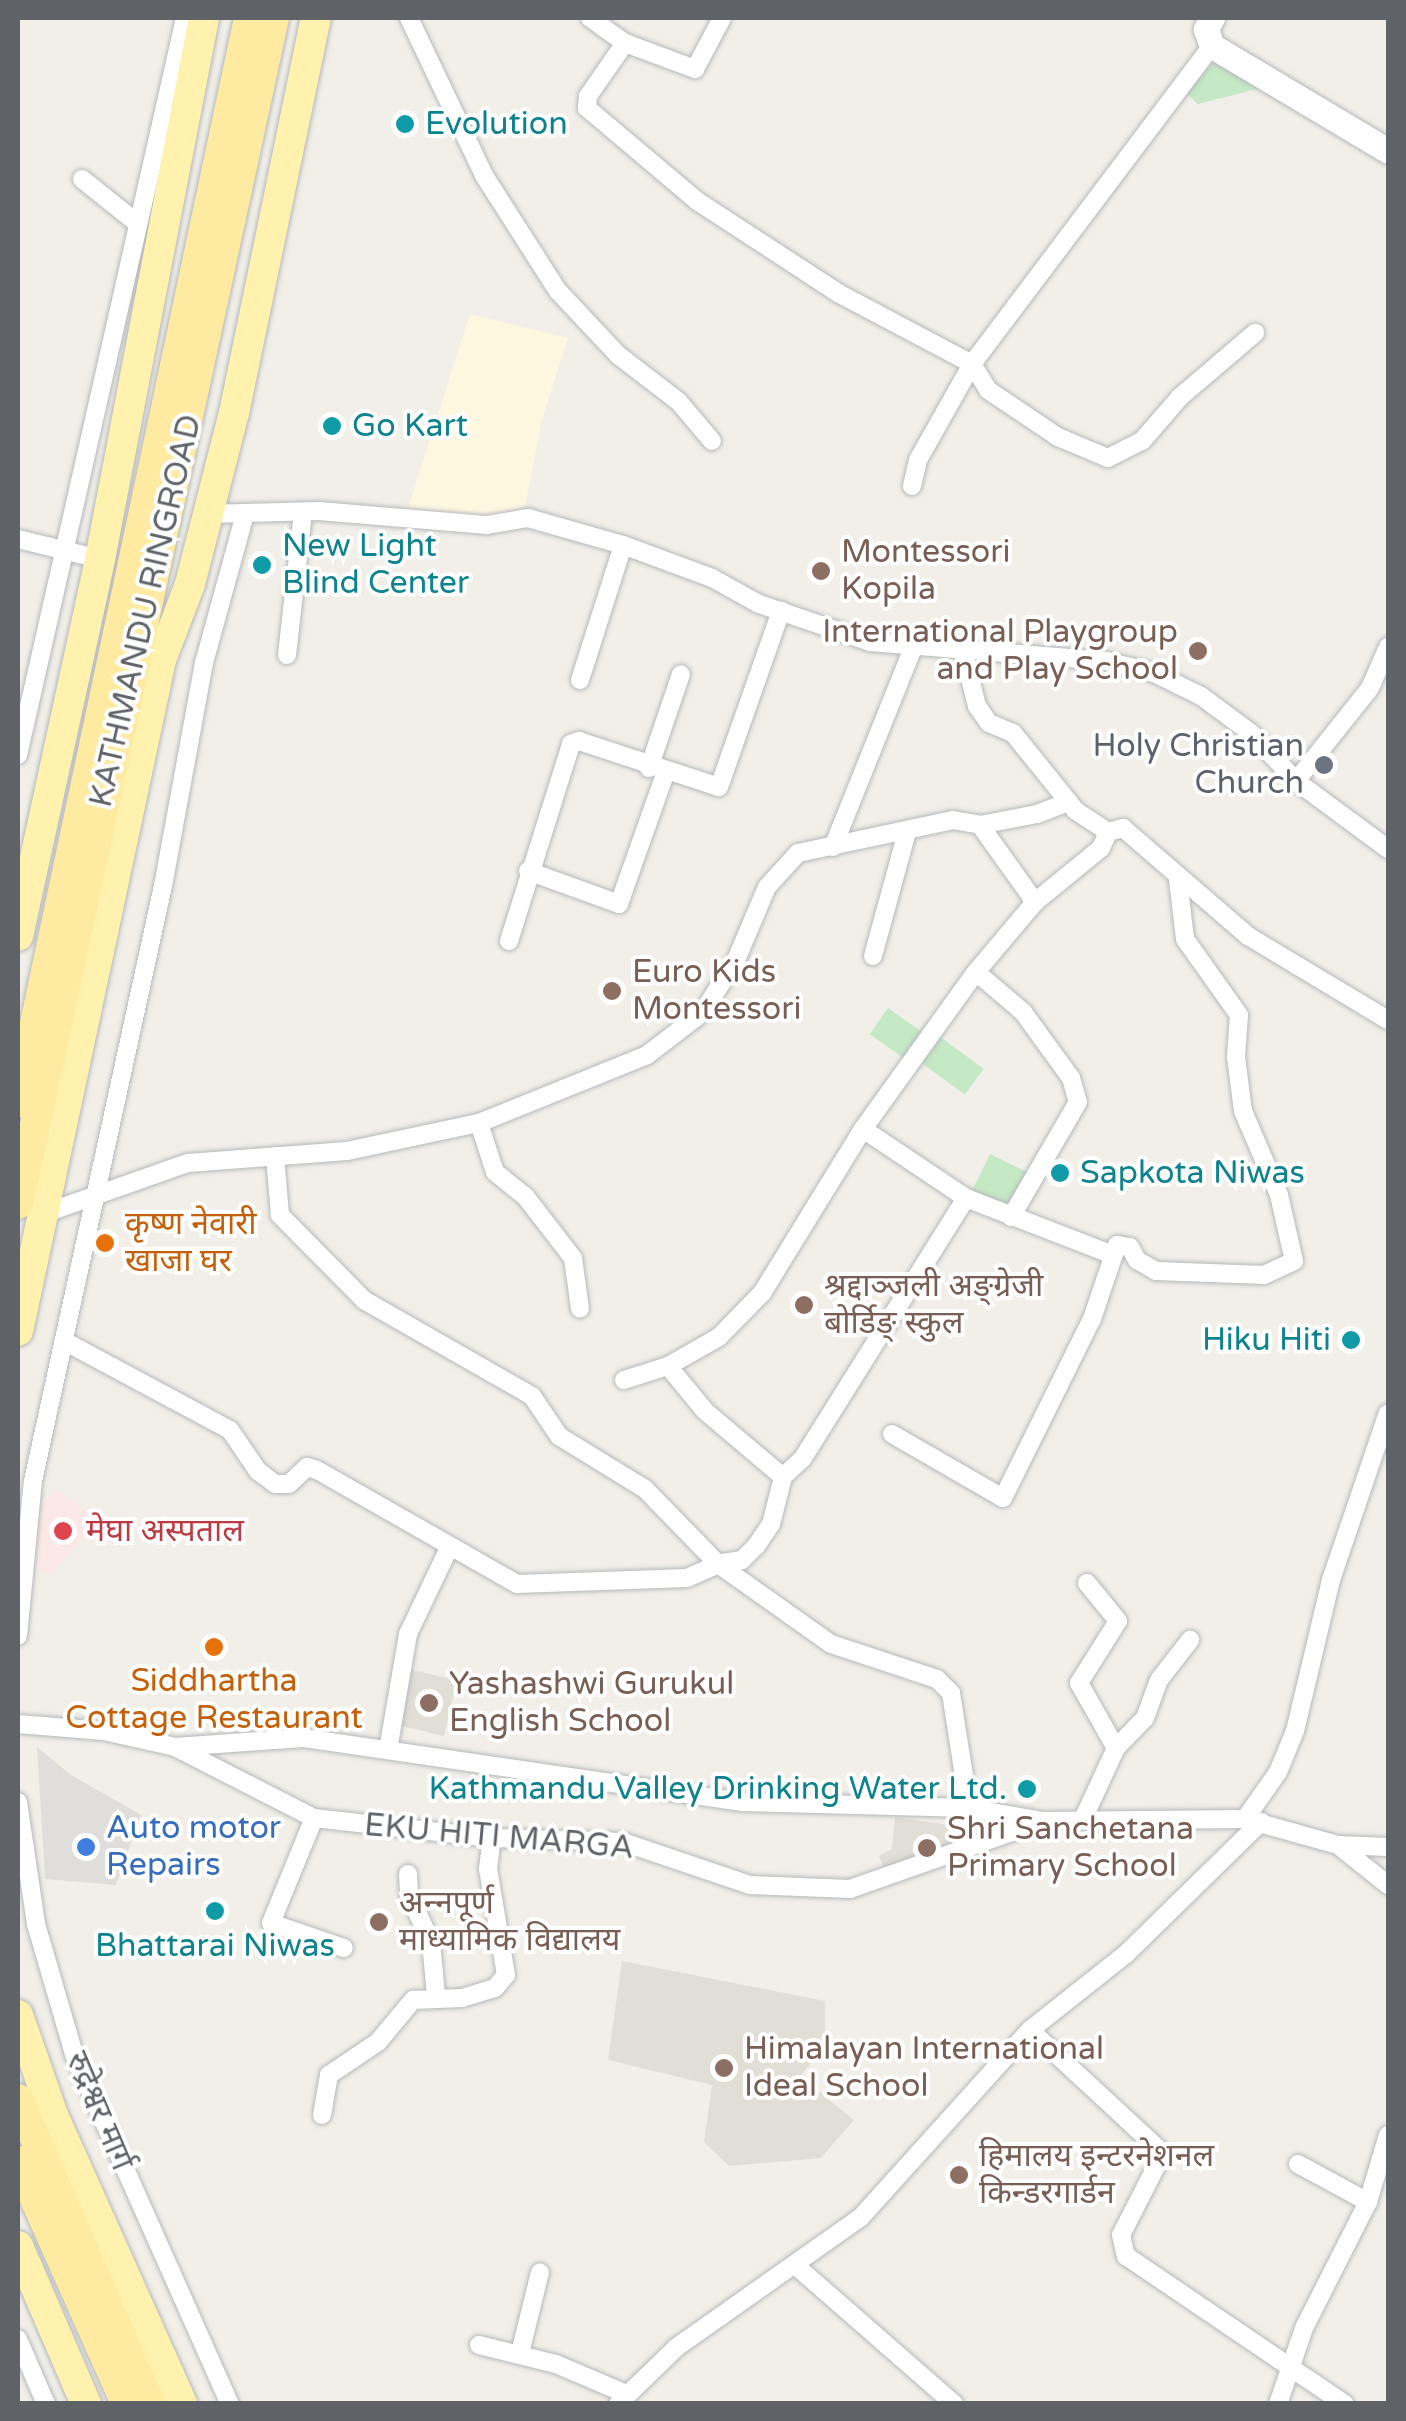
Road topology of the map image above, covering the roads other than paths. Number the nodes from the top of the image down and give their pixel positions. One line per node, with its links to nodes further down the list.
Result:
1 (185, 18): 14 (street)
2 (204, 18): 25 (main road)
3 (248, 18): 50 (highway, KATHMANDU RINGROAD)
4 (274, 18): 56 (highway, KATHMANDU RINGROAD)
5 (316, 18): 20 (main road)
6 (409, 18): 17 (street)
7 (590, 18): 10 (street)
8 (722, 18): 10 (street)
9 (1212, 18): 11 (main road)
10 (625, 42): 16 (street)
11 (1212, 46): 12 (main road); 16 (street)
12 (1388, 151)
13 (82, 179): 14 (street)
14 (137, 223): 24 (street)
15 (1255, 333): 16 (street)
16 (972, 364): 18 (street)
17 (712, 441)
18 (912, 486)
19 (303, 513): 21 (street); 23 (street); 30 (street)
20 (207, 514): 21 (street); 56 (main road)
21 (244, 518): 54 (street)
22 (18, 539): 24 (street)
23 (622, 545): 26 (street); 32 (street)
24 (60, 552): 25 (street); 33 (street)
25 (100, 560): 45 (main road)
26 (781, 612): 27 (street); 34 (street)
27 (914, 646): 29 (street); 40 (street)
28 (1388, 647): 35 (street)
29 (963, 650): 35 (street); 36 (street)
30 (287, 655)
31 (680, 674): 34 (street)
32 (580, 680)
33 (18, 755)
34 (657, 771): 42 (street); 42 (street)
35 (1296, 781): 41 (street)
36 (1069, 802): 37 (street); 39 (street)
37 (980, 825): 38 (street); 44 (street)
38 (908, 832): 40 (street); 47 (street)
39 (1108, 832): 43 (street); 44 (street)
40 (833, 847): 51 (street)
41 (1388, 848)
42 (528, 871): 46 (street)
43 (1178, 880): 49 (street); 58 (street)
44 (1035, 902): 48 (street)
45 (18, 936)
46 (509, 940)
47 (874, 956)
48 (976, 972): 52 (street); 57 (street)
49 (1388, 1020)
50 (18, 1103)
51 (479, 1122): 53 (street); 59 (street)
52 (862, 1129): 55 (street); 62 (street)
53 (275, 1156): 54 (street); 69 (street)
54 (97, 1190): 56 (street); 61 (street)
55 (966, 1198): 57 (street); 67 (street)
56 (30, 1209): 60 (main road)
57 (1011, 1217): 58 (street)
58 (1113, 1255): 65 (street)
59 (580, 1309)
60 (18, 1332)
61 (64, 1341): 68 (street); 71 (street)
62 (668, 1366): 63 (street); 67 (street)
63 (624, 1380)
64 (1388, 1413): 66 (street)
65 (892, 1434)
66 (1381, 1464): 81 (street)
67 (783, 1477): 69 (street)
68 (448, 1550): 69 (street); 76 (street)
69 (718, 1564): 78 (street)
70 (1087, 1582): 75 (street)
71 (18, 1636)
72 (1190, 1640): 75 (street)
73 (18, 1724): 74 (street, EKU HITI MARGA)
74 (175, 1747): 76 (street); 79 (street, EKU HITI MARGA)
75 (1116, 1748): 80 (street)
76 (388, 1750): 78 (street)
77 (18, 1802): 111 (street, रुद्रेश्वर मार्ग)
78 (969, 1808): 82 (street)
79 (314, 1818): 83 (street, EKU HITI MARGA); 88 (street)
80 (1084, 1818): 81 (street); 82 (street)
81 (1253, 1820): 84 (street); 91 (street)
82 (1043, 1821): 83 (street, EKU HITI MARGA)
83 (492, 1838): 89 (street)
84 (1338, 1845): 85 (street); 87 (street)
85 (1388, 1847)
86 (408, 1874): 89 (street)
87 (1388, 1885)
88 (344, 1948)
89 (436, 1995): 93 (street)
90 (18, 2015): 110 (main road)
91 (1030, 2030): 99 (street); 104 (street)
92 (18, 2099): 109 (highway)
93 (322, 2115)
94 (1388, 2135): 97 (street)
95 (18, 2161): 108 (highway)
96 (1298, 2164): 97 (street)
97 (1368, 2202): 104 (street)
98 (18, 2246): 107 (main road)
99 (796, 2266): 105 (street); 112 (street)
100 (540, 2272): 103 (street)
101 (18, 2339): 106 (street)
102 (479, 2345): 103 (street)
103 (520, 2352): 105 (street)
104 (1288, 2368): 113 (street); 114 (street)
105 (621, 2398)
106 (46, 2404)
107 (86, 2404)
108 (126, 2404)
109 (150, 2404)
110 (182, 2404)
111 (230, 2404)
112 (954, 2404)
113 (1278, 2404)
114 (1345, 2404)

